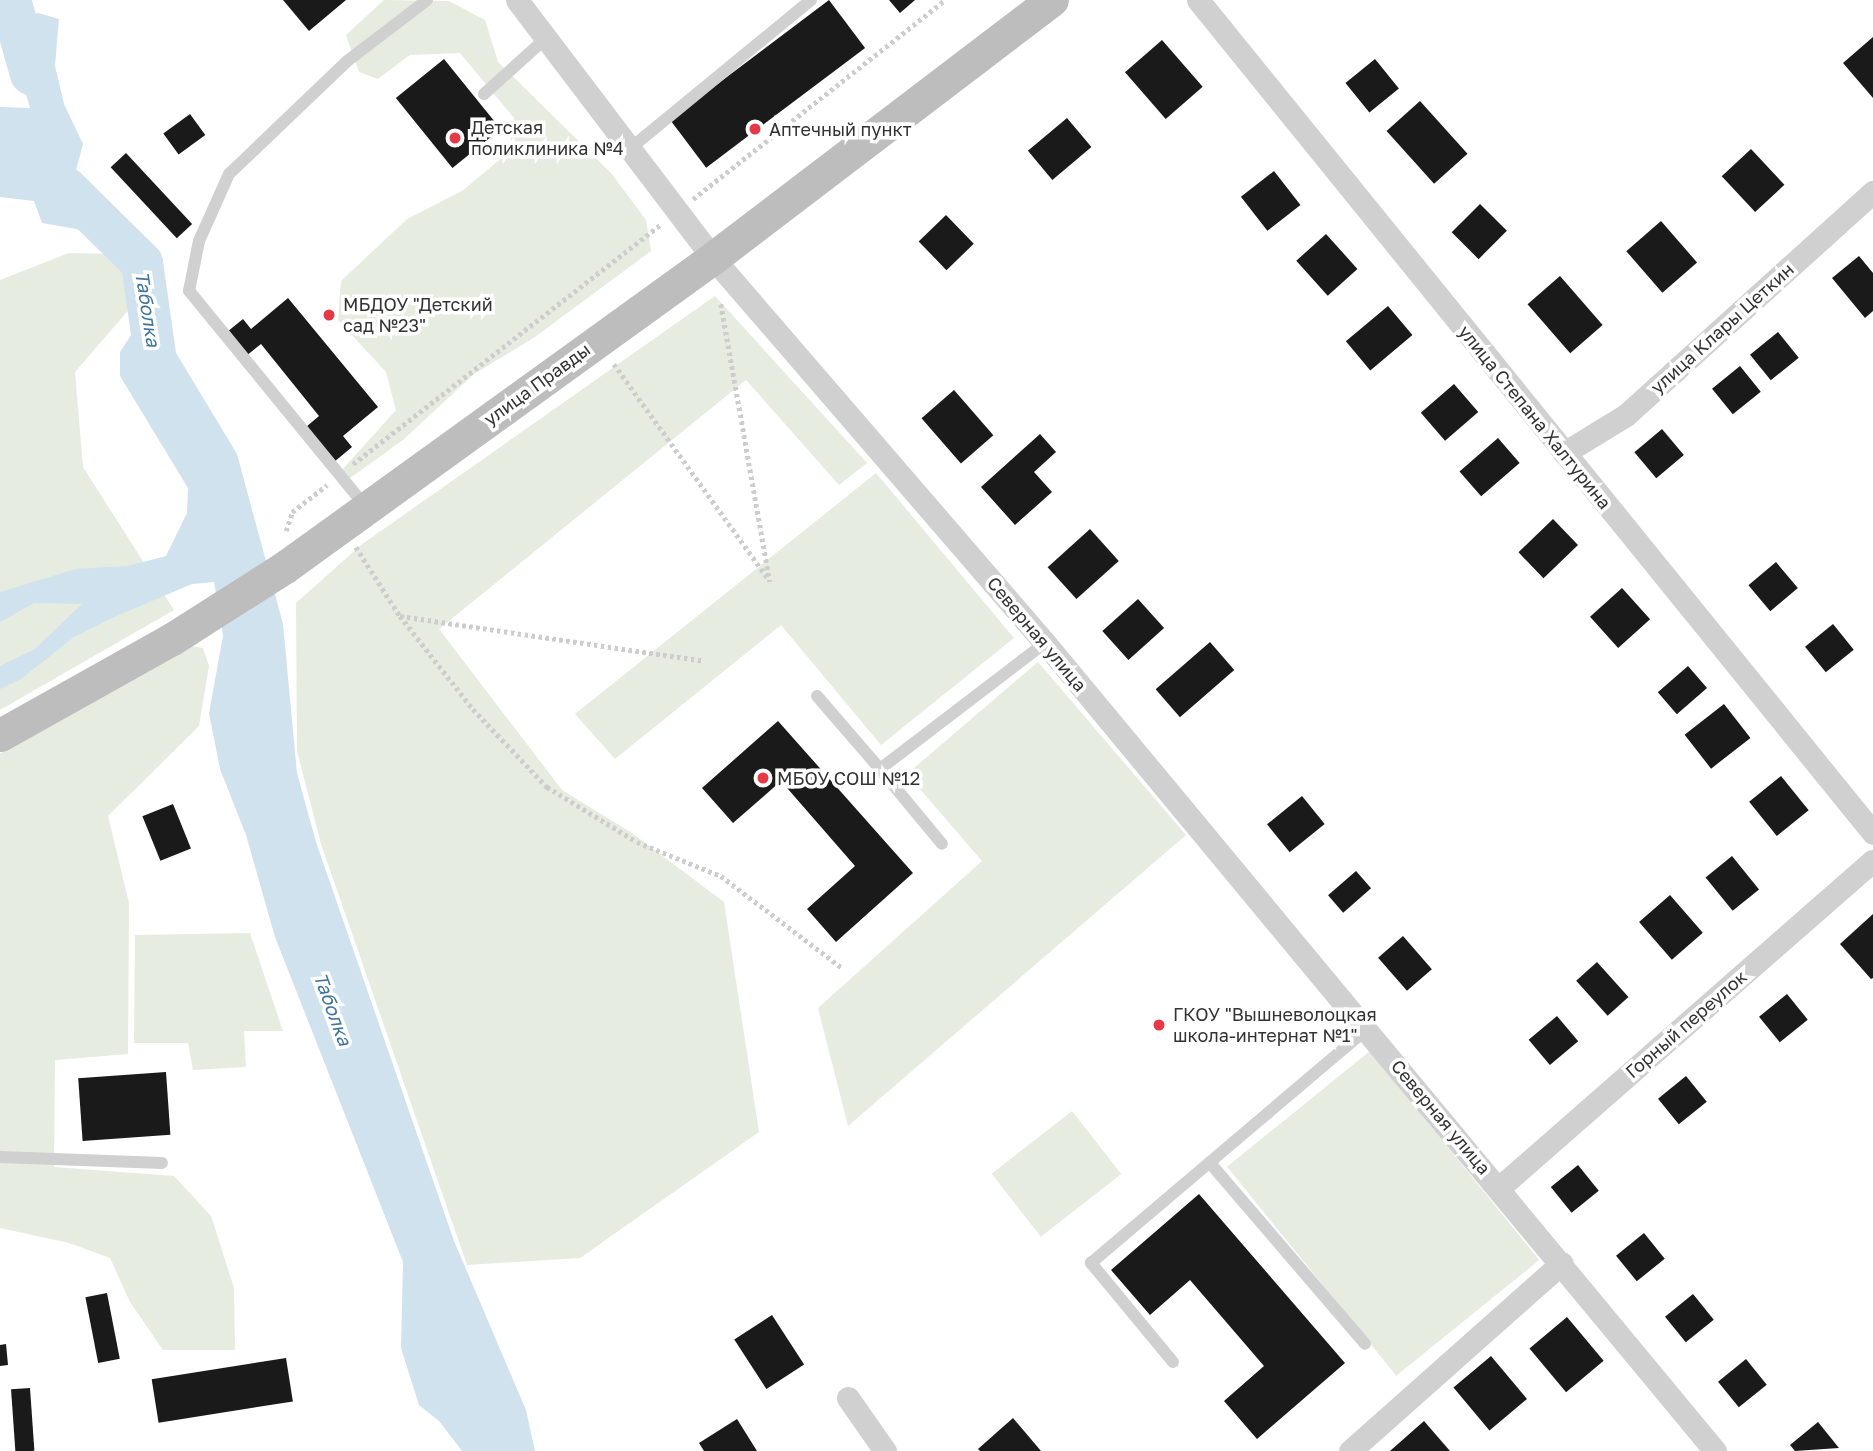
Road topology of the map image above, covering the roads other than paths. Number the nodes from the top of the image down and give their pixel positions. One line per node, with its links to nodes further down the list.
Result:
1 (427, 0): 12 (lane)
2 (517, 0): 6 (street, Северная улица)
3 (811, 0): 8 (lane)
4 (1052, 0): 10 (street, улица Правды)
5 (1198, 0): 11 (street, улица Степана Халтурина)
6 (547, 37): 7 (lane); 8 (street, Северная улица)
7 (484, 94)
8 (632, 147): 10 (street, Северная улица)
9 (1873, 192): 11 (street, улица Клары Цеткин)
10 (713, 258): 12 (street, улица Правды); 13 (street, Северная улица)
11 (1563, 453): 17 (street, улица Степана Халтурина)
12 (354, 517): 15 (street, улица Правды)
13 (1045, 643): 16 (lane); 20 (street, Северная улица)
14 (817, 696): 16 (lane)
15 (0, 735)
16 (880, 769): 18 (lane)
17 (1873, 833)
18 (942, 845)
19 (1873, 862): 24 (street, Горный переулок)
20 (1368, 1028): 23 (lane); 24 (street, Северная улица)
21 (0, 1157): 22 (lane)
22 (162, 1163)
23 (1210, 1163): 26 (lane); 27 (lane)
24 (1500, 1187): 25 (street, Северная улица)
25 (1562, 1263): 30 (street); 31 (street, Северная улица)
26 (1365, 1344)
27 (1173, 1362)
28 (848, 1398): 29 (street)
29 (885, 1451)
30 (1350, 1451)
31 (1715, 1451)

